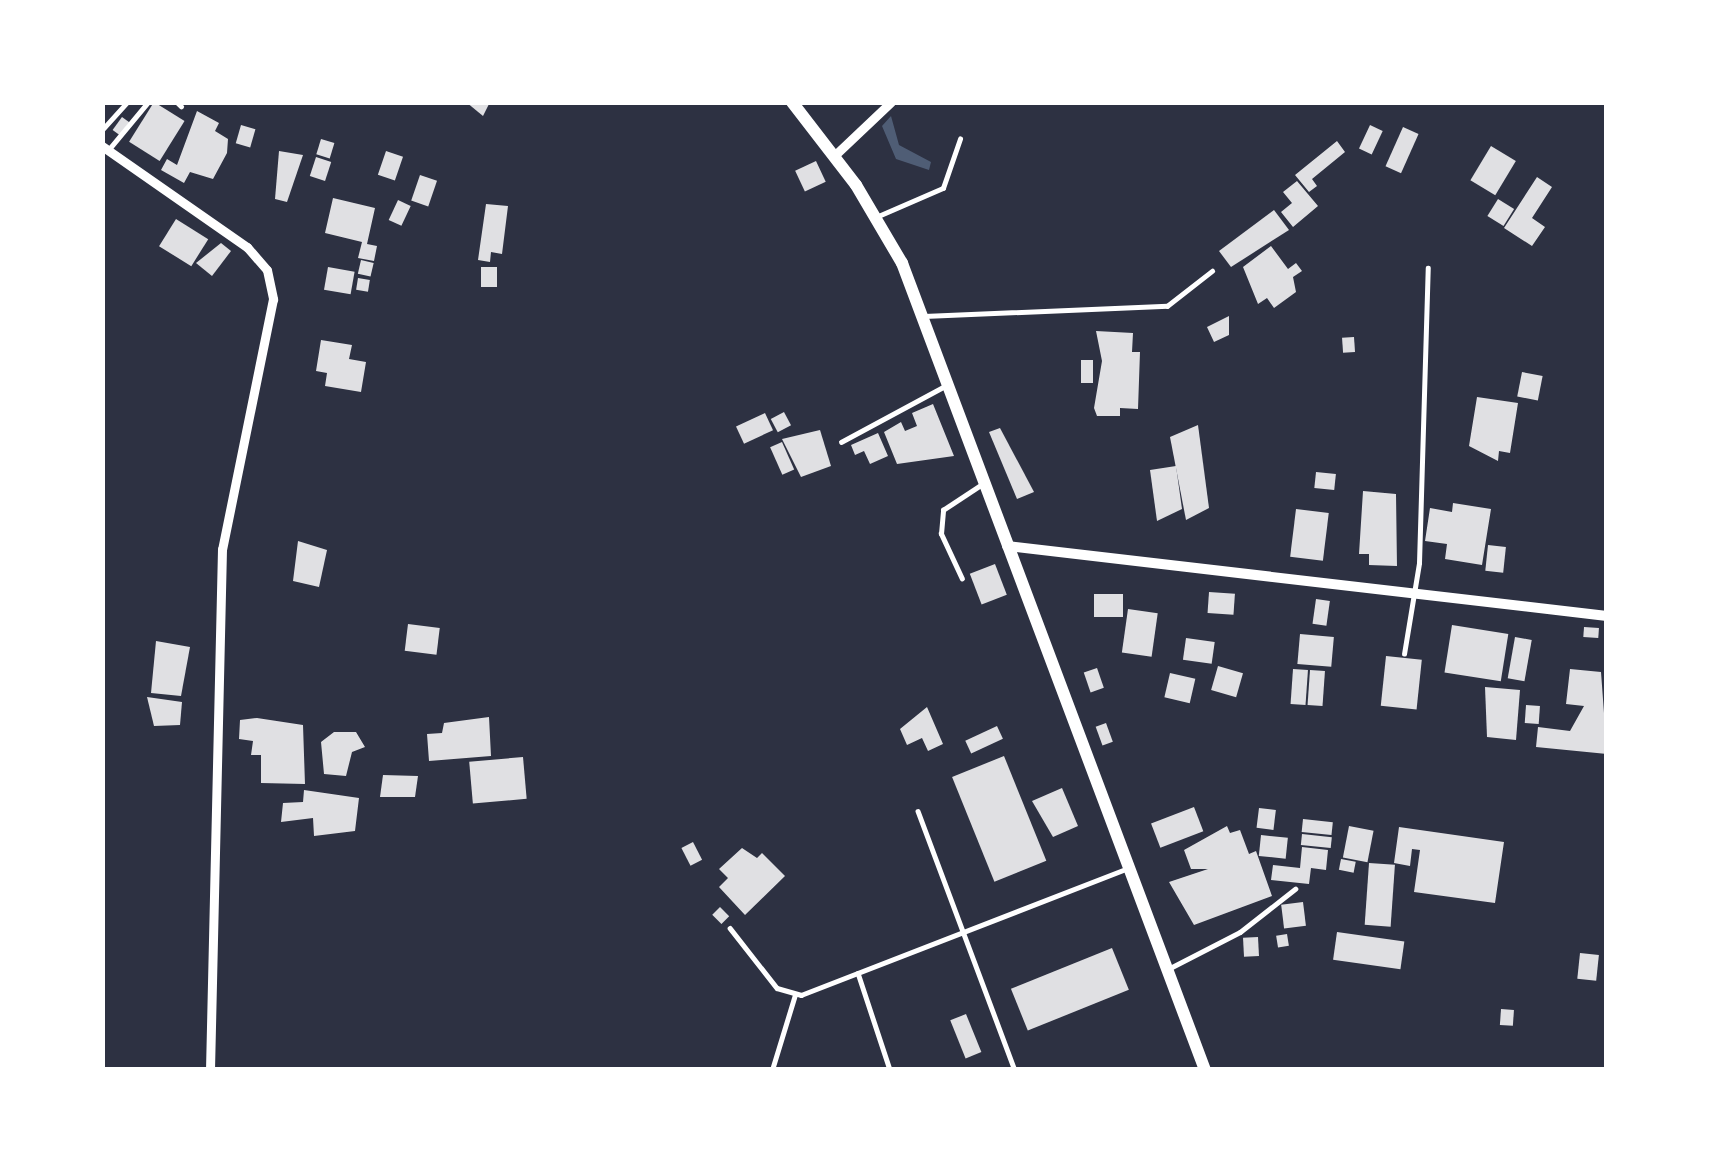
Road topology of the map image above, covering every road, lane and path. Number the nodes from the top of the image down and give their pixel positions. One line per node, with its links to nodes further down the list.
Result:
1 (127, 102): 5 (lane)
2 (148, 102): 7 (lane)
3 (792, 102): 8 (main road)
4 (891, 102): 8 (street)
5 (102, 130)
6 (960, 139): 9 (lane)
7 (105, 148): 29 (street)
8 (835, 155): 9 (main road)
9 (876, 217): 12 (main road)
10 (1427, 268): 18 (lane)
11 (1212, 271): 12 (lane)
12 (924, 316): 13 (main road)
13 (948, 384): 14 (lane); 15 (main road)
14 (841, 442)
15 (984, 483): 16 (main road); 17 (lane)
16 (1007, 546): 18 (street); 22 (main road)
17 (962, 579)
18 (1415, 593): 19 (street); 20 (lane)
19 (1607, 616)
20 (1403, 654)
21 (918, 811): 25 (lane)
22 (1129, 868): 25 (lane); 26 (main road)
23 (1295, 889): 26 (lane)
24 (730, 928): 28 (lane)
25 (965, 932): 27 (lane); 32 (lane)
26 (1167, 970): 33 (main road)
27 (858, 973): 28 (lane); 31 (lane)
28 (795, 995): 30 (lane)
29 (210, 1070)
30 (772, 1070)
31 (890, 1070)
32 (1015, 1070)
33 (1205, 1070)

